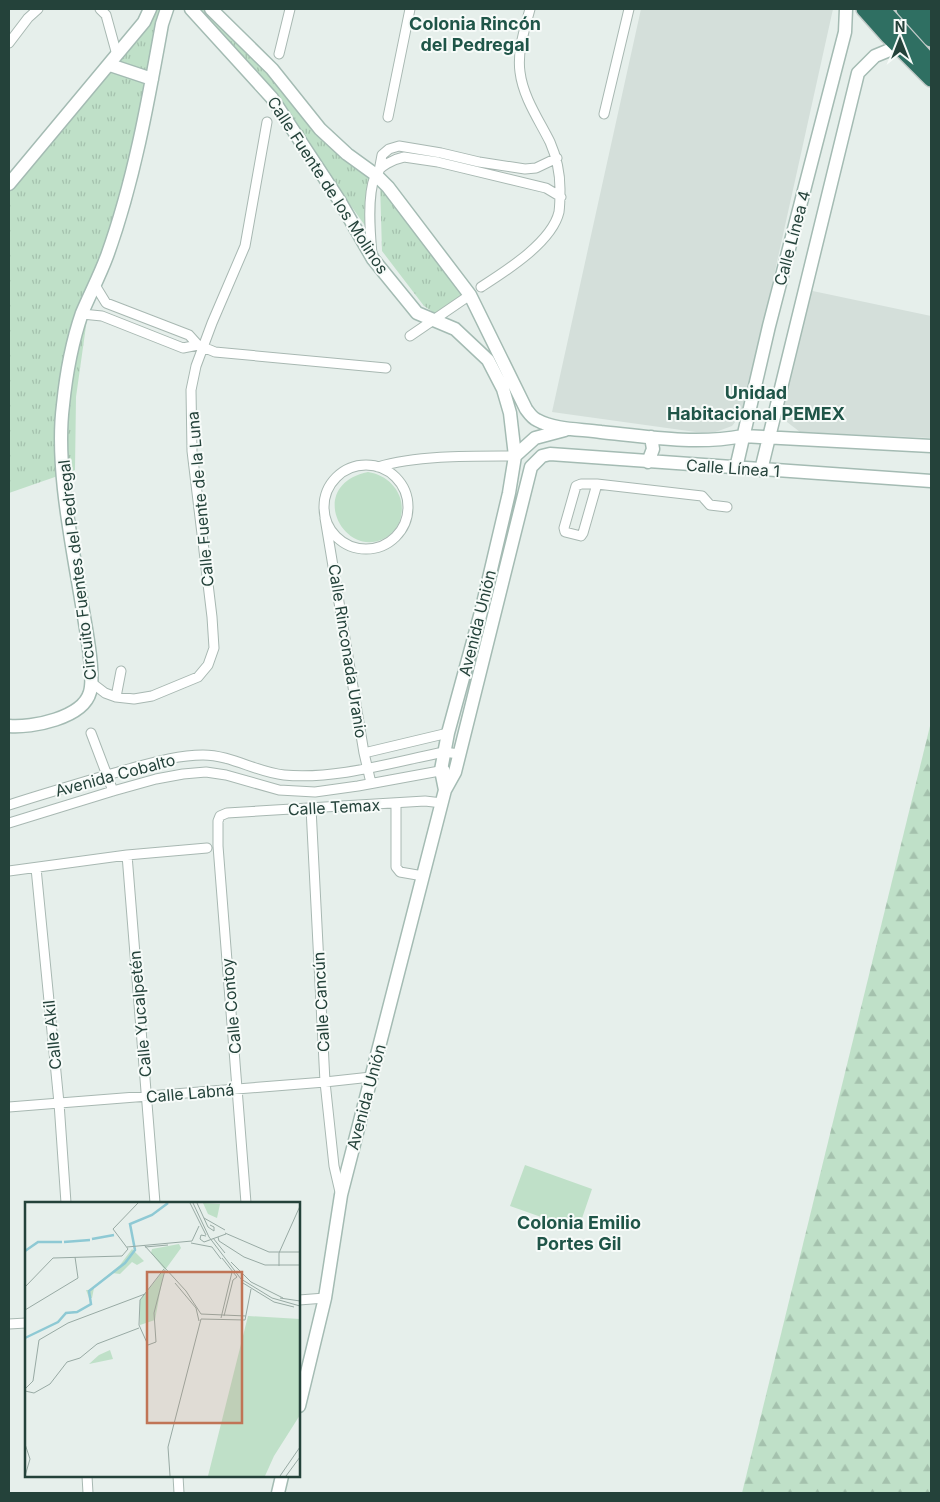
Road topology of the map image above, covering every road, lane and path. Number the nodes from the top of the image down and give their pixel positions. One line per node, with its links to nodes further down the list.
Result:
1 (38, 9): 22 (street)
2 (100, 9): 26 (street)
3 (145, 9): 20 (street)
4 (150, 9): 20 (street)
5 (167, 9): 28 (street, Circuito Fuentes del Pedregal)
6 (191, 9): 40 (street, Calle Fuente de los Molinos)
7 (211, 9): 37 (street, Calle Fuente de los Molinos)
8 (290, 9): 25 (street)
9 (410, 9): 32 (street)
10 (530, 9): 34 (street)
11 (629, 9): 31 (street)
12 (846, 9): 50 (street, Calle Línea 4)
13 (855, 9): 23 (street)
14 (864, 9): 29 (highway)
15 (882, 9): 27 (highway)
16 (892, 9): 24 (highway)
17 (904, 9): 21 (highway)
18 (918, 9): 19 (highway)
19 (931, 21)
20 (144, 22): 26 (street)
21 (931, 39)
22 (9, 43)
23 (892, 49): 30 (street); 52 (street, Calle Línea 4)
24 (931, 51)
25 (279, 54)
26 (114, 60): 28 (street); 38 (street)
27 (931, 63)
28 (152, 79): 41 (street, Circuito Fuentes del Pedregal)
29 (931, 79)
30 (931, 86)
31 (604, 114)
32 (388, 118)
33 (267, 122): 47 (street, Calle Fuente de la Luna)
34 (557, 158): 35 (street); 39 (street)
35 (480, 162): 36 (street); 37 (street)
36 (477, 172): 37 (street); 39 (street)
37 (377, 173): 40 (street); 43 (street, Calle Fuente de los Molinos)
38 (9, 184)
39 (560, 197): 42 (street)
40 (373, 259): 45 (street, Calle Fuente de los Molinos)
41 (95, 285): 44 (street, Circuito Fuentes del Pedregal); 47 (street)
42 (481, 287)
43 (470, 295): 45 (street); 49 (street, Calle Fuente de los Molinos)
44 (82, 314): 47 (street); 65 (street, Circuito Fuentes del Pedregal)
45 (433, 321): 46 (street); 54 (street, Calle Fuente de los Molinos)
46 (410, 336)
47 (201, 346): 48 (street); 66 (street, Calle Fuente de la Luna)
48 (386, 368)
49 (572, 428): 51 (street, Calle Línea 1); 54 (street)
50 (743, 436): 51 (street, Calle Línea 1); 52 (street, Calle Línea 1); 58 (street, Calle Línea 4)
51 (651, 437): 56 (street)
52 (769, 437): 53 (street, Calle Línea 1); 59 (street, Calle Línea 4)
53 (931, 446)
54 (515, 456): 57 (street); 69 (street, Avenida Unión)
55 (536, 461): 56 (street, Calle Línea 1); 72 (street, Avenida Unión)
56 (648, 462): 58 (street, Calle Línea 1)
57 (378, 467): 63 (street); 63 (street)
58 (736, 468): 59 (street, Calle Línea 1)
59 (761, 470): 60 (street, Calle Línea 1)
60 (931, 481)
61 (597, 484): 61 (street); 62 (street)
62 (727, 508)
63 (325, 518): 71 (street, Calle Rinconada Uranio)
64 (121, 671): 66 (street)
65 (92, 683): 66 (street); 67 (street, Circuito Fuentes del Pedregal)
66 (116, 698)
67 (9, 726)
68 (91, 733): 76 (street)
69 (448, 733): 70 (street, Avenida Unión); 71 (street)
70 (444, 752): 72 (street, Avenida Cobalto); 73 (street, Avenida Cobalto); 74 (street, Avenida Unión)
71 (364, 753): 73 (street, Calle Rinconada Uranio)
72 (459, 754): 75 (street, Avenida Unión)
73 (367, 768): 76 (street, Avenida Cobalto); 77 (street, Calle Rinconada Uranio)
74 (441, 770): 75 (street, Avenida Cobalto); 77 (street, Avenida Cobalto); 79 (street, Avenida Unión)
75 (455, 772): 79 (street, Avenida Unión)
76 (107, 775): 78 (street); 81 (street, Avenida Cobalto)
77 (371, 783): 78 (street, Avenida Cobalto)
78 (113, 791): 84 (street, Avenida Cobalto)
79 (444, 797): 80 (street, Calle Temax); 89 (street, Avenida Unión)
80 (396, 803): 82 (street, Calle Temax); 89 (street)
81 (9, 804)
82 (311, 808): 83 (street, Calle Temax); 91 (street, Calle Cancún)
83 (227, 813): 92 (street, Calle Contoy)
84 (9, 823)
85 (207, 848): 86 (street)
86 (127, 855): 87 (street); 93 (street, Calle Yucalpetén)
87 (36, 868): 88 (street); 94 (street, Calle Akil)
88 (9, 871)
89 (423, 876): 90 (street, Avenida Unión)
90 (371, 1077): 91 (street, Calle Labná); 96 (street, Avenida Unión)
91 (325, 1082): 92 (street, Calle Labná); 96 (street, Calle Cancún)
92 (237, 1089): 93 (street, Calle Labná); 99 (street, Calle Contoy)
93 (147, 1096): 94 (street, Calle Labná); 98 (street, Calle Yucalpetén)
94 (59, 1103): 95 (street, Calle Labná); 97 (street, Calle Akil)
95 (9, 1108)
96 (340, 1195): 100 (street, Avenida Unión)
97 (66, 1202)
98 (155, 1202)
99 (246, 1202)
100 (325, 1298): 101 (street); 104 (street, Avenida Unión)
101 (300, 1300)
102 (25, 1323): 103 (street)
103 (9, 1324)
104 (300, 1402)
105 (87, 1477): 107 (street)
106 (178, 1477): 108 (street)
107 (88, 1493)
108 (179, 1493)

